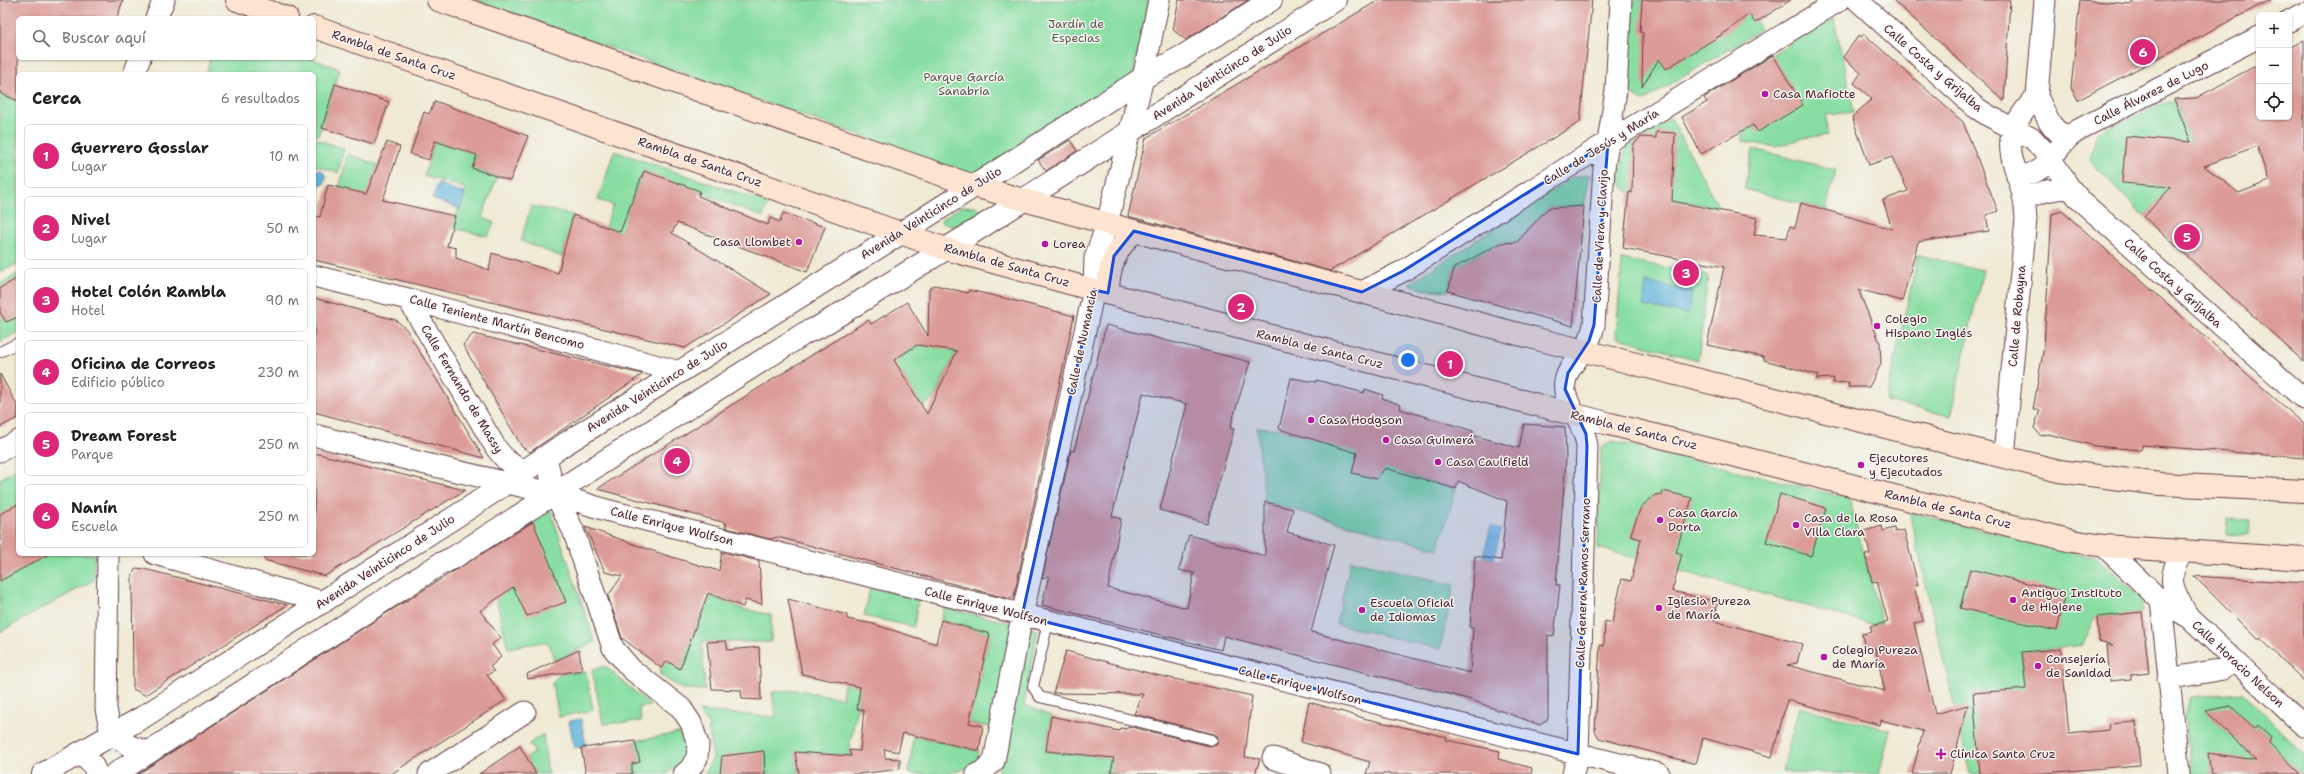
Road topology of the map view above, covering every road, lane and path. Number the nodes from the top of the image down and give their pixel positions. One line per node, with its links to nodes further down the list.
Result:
1 (164, 0): 14 (street)
2 (237, 0): 15 (main road)
3 (438, 0): 29 (main road)
4 (1159, 0): 21 (street, Calle de Numancia)
5 (1271, 0): 21 (street, Avenida Veinticinco de Julio)
6 (1336, 0): 24 (street, Avenida Veinticinco de Julio)
7 (1621, 0): 26 (street, Calle de Viera y Clavijo)
8 (1840, 0): 26 (street, Calle de Jesús y María)
9 (1856, 0): 23 (street, Calle Costa y Grijalba)
10 (2045, 0): 22 (street)
11 (2302, 0): 12 (street)
12 (2304, 4)
13 (2304, 13): 16 (street)
14 (157, 16)
15 (282, 16)
16 (2292, 19)
17 (316, 28): 35 (main road, Rambla de Santa Cruz)
18 (2256, 39): 25 (street, Calle Álvarez de Lugo)
19 (139, 60): 20 (street)
20 (135, 72)
21 (1143, 78): 24 (street, Calle de Numancia); 29 (street, Avenida Veinticinco de Julio)
22 (2037, 96): 23 (street); 25 (street)
23 (2014, 129): 27 (street, Calle Costa y Grijalba); 28 (street, Calle de Robayna)
24 (1128, 132): 32 (street, Avenida Veinticinco de Julio); 33 (street, Calle de Numancia)
25 (2068, 136): 27 (street, Calle Álvarez de Lugo)
26 (1608, 142): 39 (street, Calle de Jesús y María); 42 (street, Calle de Viera y Clavijo)
27 (2051, 159): 28 (street, Calle Álvarez de Lugo); 30 (street, Calle Costa y Grijalba)
28 (2017, 176): 31 (street, Calle de Robayna)
29 (974, 186): 32 (main road); 35 (street, Avenida Veinticinco de Julio)
30 (2069, 187): 31 (street); 45 (street, Calle Costa y Grijalba)
31 (2025, 198): 51 (street, Calle de Robayna)
32 (1022, 200): 33 (main road); 36 (street, Avenida Veinticinco de Julio)
33 (1107, 224): 34 (main road); 38 (street, Calle de Numancia)
34 (1134, 231): 38 (main road); 39 (main road)
35 (901, 233): 36 (main road, Rambla de Santa Cruz); 44 (street, Avenida Veinticinco de Julio)
36 (946, 249): 38 (main road, Rambla de Santa Cruz); 55 (street, Avenida Veinticinco de Julio)
37 (316, 276): 40 (street, Calle Teniente Martín Bencomo)
38 (1101, 292): 46 (main road, Rambla de Santa Cruz); 63 (street, Calle de Numancia)
39 (1362, 292): 42 (main road)
40 (408, 299): 44 (street, Calle Teniente Martín Bencomo); 53 (street, Calle Fernando de Massy)
41 (16, 344): 43 (lane)
42 (1584, 350): 46 (street, Calle de Viera y Clavijo); 51 (main road)
43 (0, 352)
44 (680, 372): 52 (street, Avenida Veinticinco de Julio)
45 (2304, 399)
46 (1576, 415): 47 (street, Rambla de Santa Cruz); 74 (street, Calle General Ramos Serrano)
47 (1610, 424): 56 (main road, Rambla de Santa Cruz)
48 (316, 435): 53 (street, Calle Enrique Wolfson)
49 (16, 442): 50 (street)
50 (0, 451)
51 (2004, 456): 54 (main road)
52 (546, 458): 53 (street, Avenida Veinticinco de Julio); 55 (street)
53 (515, 478): 55 (street, Calle Enrique Wolfson); 62 (street, Avenida Veinticinco de Julio)
54 (2304, 491)
55 (555, 494): 63 (street, Calle Enrique Wolfson); 72 (street, Avenida Veinticinco de Julio); 80 (street)
56 (2104, 546): 57 (main road, Rambla de Santa Cruz); 61 (street)
57 (2184, 551): 60 (main road, Rambla de Santa Cruz); 64 (street)
58 (108, 556): 70 (street)
59 (162, 556): 62 (street)
60 (2304, 558)
61 (2161, 601): 64 (street); 67 (street)
62 (324, 602): 70 (street, Avenida Veinticinco de Julio)
63 (1022, 616): 65 (street, Calle Enrique Wolfson); 81 (street, Calle de Numancia)
64 (2190, 618): 66 (street, Calle Horacio Nelson)
65 (1048, 622): 71 (lane); 74 (street, Calle Enrique Wolfson)
66 (2235, 661): 67 (street); 69 (street, Calle Horacio Nelson)
67 (2168, 679): 85 (street)
68 (525, 712): 79 (street)
69 (2304, 726)
70 (111, 734): 72 (street); 73 (street, Avenida Veinticinco de Julio)
71 (1212, 740)
72 (148, 752): 78 (street, Avenida Veinticinco de Julio)
73 (79, 753): 76 (street, Avenida Veinticinco de Julio); 77 (street)
74 (1578, 754): 83 (street, Calle General Ramos Serrano); 84 (street, Calle Enrique Wolfson)
75 (1273, 758): 82 (street)
76 (43, 774)
77 (97, 774)
78 (115, 774)
79 (429, 774)
80 (684, 774)
81 (977, 774)
82 (1320, 774)
83 (1573, 774)
84 (1659, 774)
85 (2179, 774)

